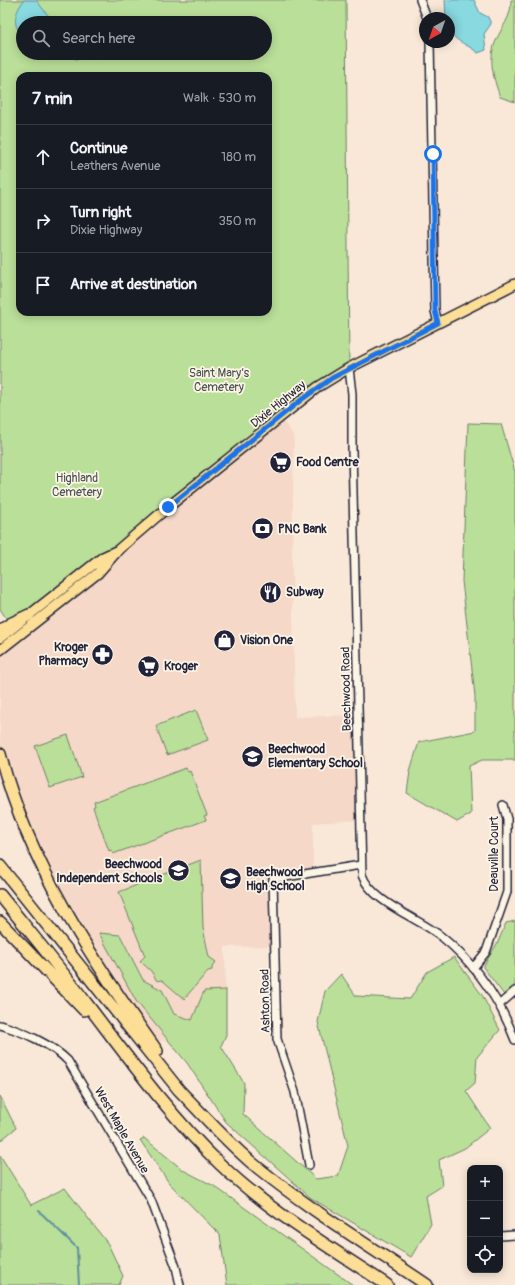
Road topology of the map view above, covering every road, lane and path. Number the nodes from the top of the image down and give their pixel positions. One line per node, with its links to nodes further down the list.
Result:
1 (420, 0): 2 (street)
2 (425, 12)
3 (430, 48): 5 (street)
4 (515, 286): 5 (main road, Dixie Highway)
5 (438, 323): 6 (main road, Dixie Highway)
6 (349, 368): 7 (main road, Dixie Highway); 14 (street, Beechwood Road)
7 (119, 549): 8 (main road, Dixie Highway); 11 (main road, Dixie Highway)
8 (29, 615): 9 (highway); 10 (main road, Dixie Highway)
9 (0, 631)
10 (0, 638)
11 (0, 650)
12 (0, 754): 24 (highway)
13 (502, 806): 18 (street, Deauville Court)
14 (361, 865): 18 (street, Beechwood Road); 25 (street, Ashton Road)
15 (0, 866): 24 (highway)
16 (0, 895): 23 (highway)
17 (0, 922): 23 (highway)
18 (473, 968): 20 (street, Beechwood Road)
19 (515, 991): 20 (street)
20 (499, 1005): 22 (street, Beechwood Road)
21 (0, 1025): 28 (street, West Maple Avenue)
22 (515, 1040)
23 (117, 1044): 29 (highway)
24 (209, 1123): 30 (highway)
25 (309, 1165)
26 (515, 1235): 27 (street)
27 (503, 1236)
28 (180, 1285)
29 (387, 1285)
30 (427, 1285)

